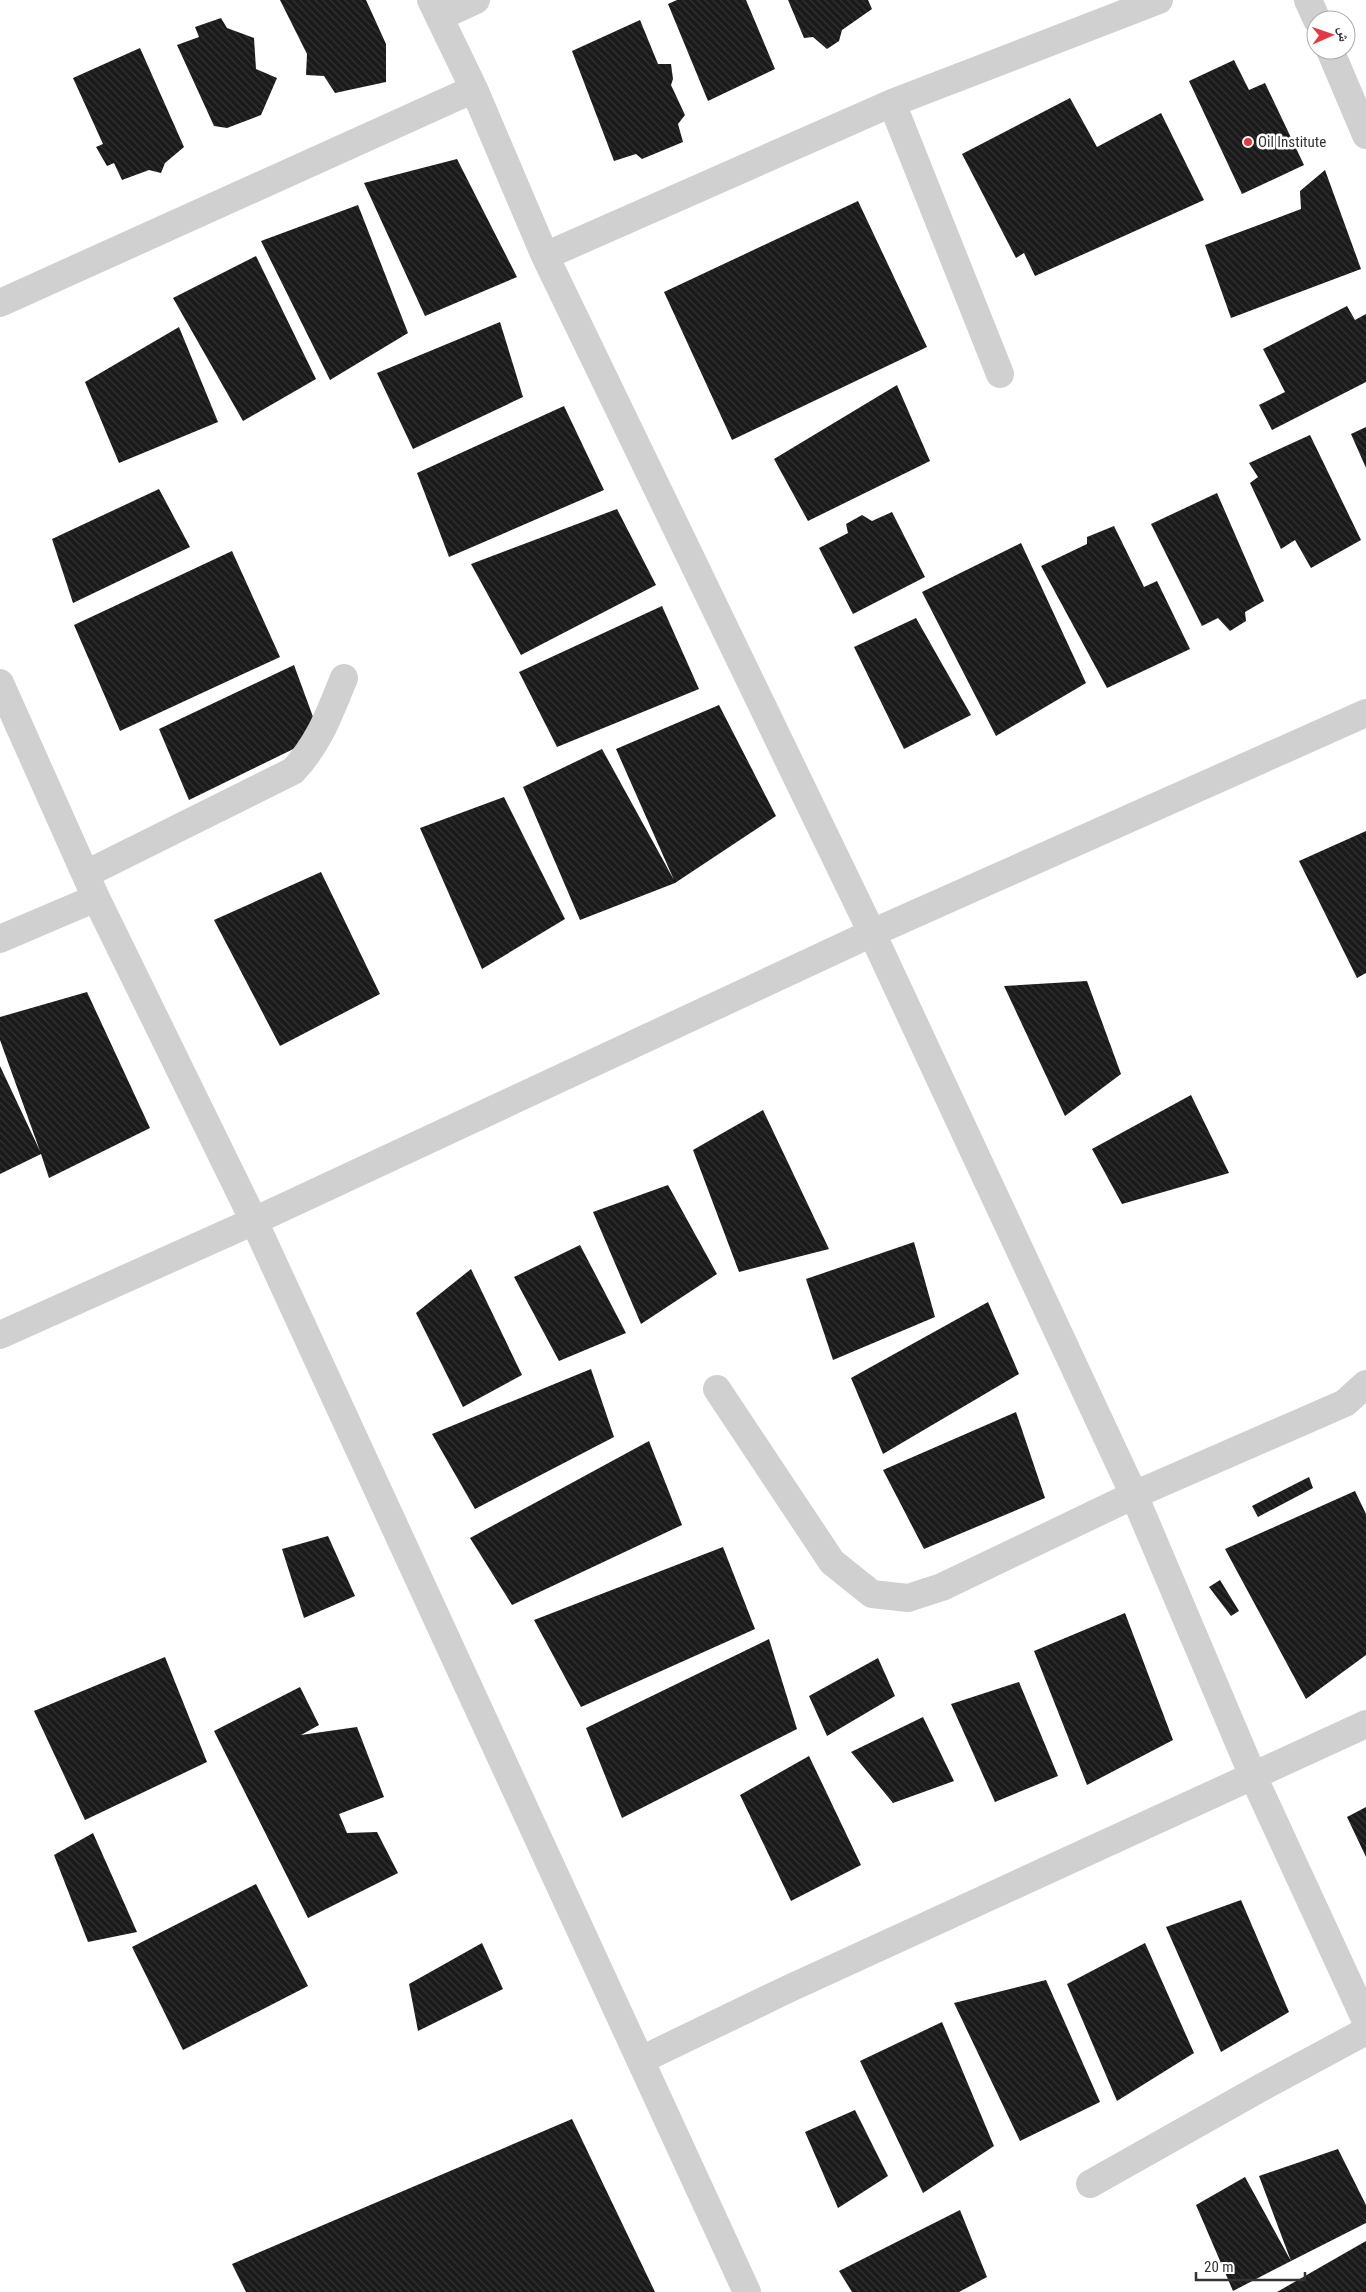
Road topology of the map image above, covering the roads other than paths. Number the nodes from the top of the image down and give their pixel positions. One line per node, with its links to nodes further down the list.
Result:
1 (476, 0): 3 (street)
2 (1160, 0): 6 (street)
3 (435, 9): 5 (street)
4 (1334, 60): 7 (street)
5 (474, 89): 8 (street); 9 (street)
6 (892, 103): 8 (street); 10 (street)
7 (1366, 135)
8 (545, 256): 15 (street)
9 (0, 304)
10 (1000, 374)
11 (344, 678): 14 (street)
12 (0, 683): 14 (street)
13 (1366, 713): 15 (street)
14 (91, 886): 16 (street); 17 (street)
15 (872, 933): 17 (street); 21 (street)
16 (0, 939)
17 (254, 1221): 18 (street); 26 (street)
18 (0, 1334)
19 (1366, 1384): 21 (street)
20 (716, 1388): 21 (street)
21 (1134, 1495): 23 (street)
22 (1366, 1724): 23 (street)
23 (1253, 1776): 24 (street); 26 (street)
24 (1366, 2022)
25 (1366, 2031): 27 (street)
26 (641, 2060): 28 (street)
27 (1090, 2184)
28 (747, 2292)

